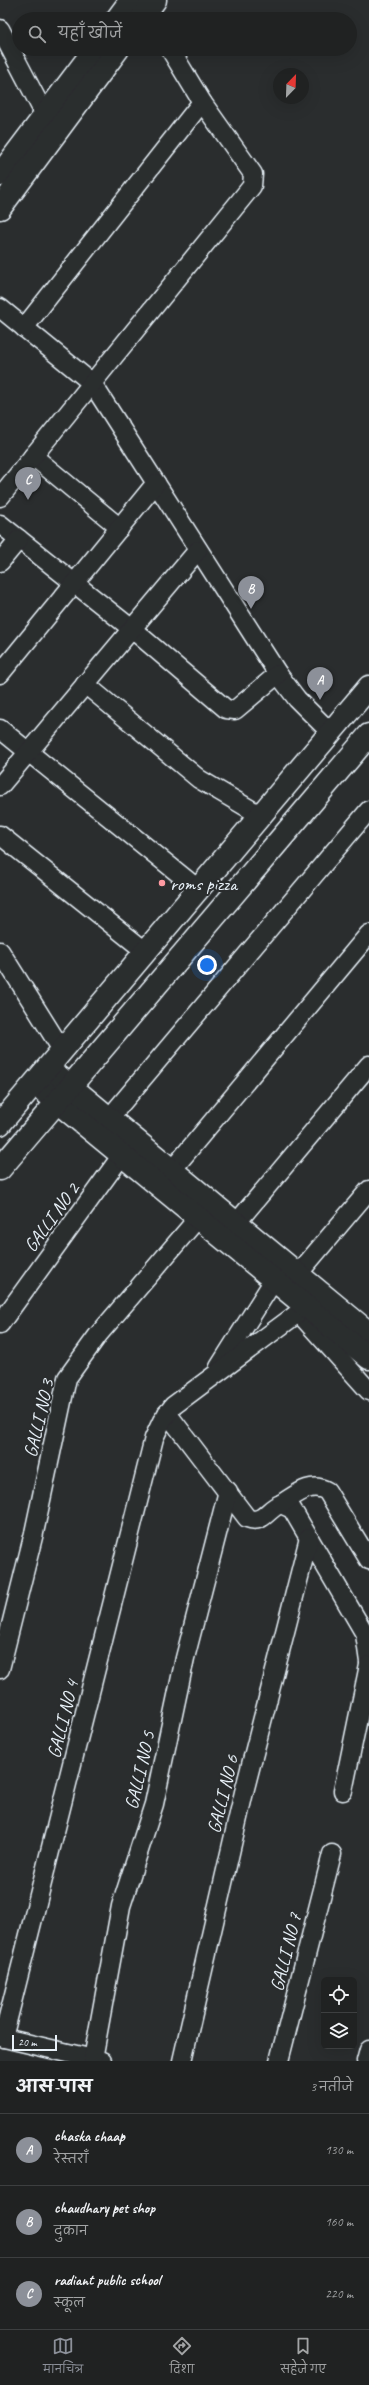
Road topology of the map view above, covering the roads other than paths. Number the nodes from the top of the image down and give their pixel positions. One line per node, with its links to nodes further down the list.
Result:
1 (0, 29): 2 (street)
2 (12, 52)
3 (14, 56): 8 (street)
4 (90, 56): 8 (street)
5 (113, 56): 10 (street)
6 (174, 56): 7 (street)
7 (202, 102): 12 (street); 13 (street)
8 (46, 117): 9 (street)
9 (0, 175)
10 (0, 208)
11 (0, 308): 12 (street)
12 (24, 328): 13 (street)
13 (92, 383): 14 (street); 15 (street)
14 (33, 456): 16 (street); 18 (street)
15 (156, 483): 18 (street); 20 (street)
16 (0, 497)
17 (0, 524): 19 (street)
18 (120, 528): 22 (street)
19 (19, 539): 21 (street); 22 (street)
20 (198, 550): 23 (street); 25 (street)
21 (0, 562)
22 (74, 583): 23 (street); 24 (street)
23 (132, 629): 25 (street); 26 (street)
24 (0, 674)
25 (278, 674): 28 (street)
26 (85, 684): 31 (street); 34 (street)
27 (369, 686): 28 (street)
28 (337, 725): 30 (street); 34 (street)
29 (0, 729): 31 (street)
30 (367, 743): 43 (street)
31 (29, 752): 32 (street); 36 (street)
32 (0, 786)
33 (369, 810): 45 (street)
34 (260, 815): 36 (street)
35 (0, 835): 39 (street)
36 (198, 889): 39 (street)
37 (369, 934): 48 (street)
38 (0, 951): 40 (street)
39 (146, 951): 40 (street)
40 (62, 1050): 42 (street)
41 (369, 1065): 51 (street)
42 (41, 1075): 43 (street); 44 (street)
43 (62, 1093): 45 (street); 47 (street)
44 (0, 1124)
45 (103, 1126): 46 (street); 48 (street)
46 (122, 1155): 50 (street); 55 (street, GALLI NO 2)
47 (0, 1169)
48 (172, 1170): 51 (street)
49 (369, 1190): 52 (street)
50 (198, 1218): 51 (street); 67 (street, GALLI NO 3)
51 (230, 1231): 52 (street); 53 (street)
52 (298, 1274): 54 (street)
53 (274, 1280): 54 (street); 58 (street)
54 (309, 1305): 56 (street); 57 (street); 58 (street); 59 (street)
55 (0, 1324)
56 (366, 1325)
57 (369, 1358)
58 (213, 1377): 60 (street)
59 (369, 1391)
60 (167, 1413): 61 (street); 70 (street, GALLI NO 4)
61 (228, 1491): 62 (street); 72 (street, GALLI NO 5)
62 (281, 1504): 63 (street); 64 (street)
63 (309, 1538): 65 (street); 73 (street, GALLI NO 6)
64 (369, 1560)
65 (369, 1646): 66 (street)
66 (369, 1663): 68 (street)
67 (0, 1669)
68 (342, 1791)
69 (332, 1854): 74 (street, GALLI NO 7)
70 (2, 2038): 72 (street)
71 (369, 2050): 75 (street)
72 (98, 2060)
73 (182, 2061)
74 (279, 2061)
75 (366, 2061)

